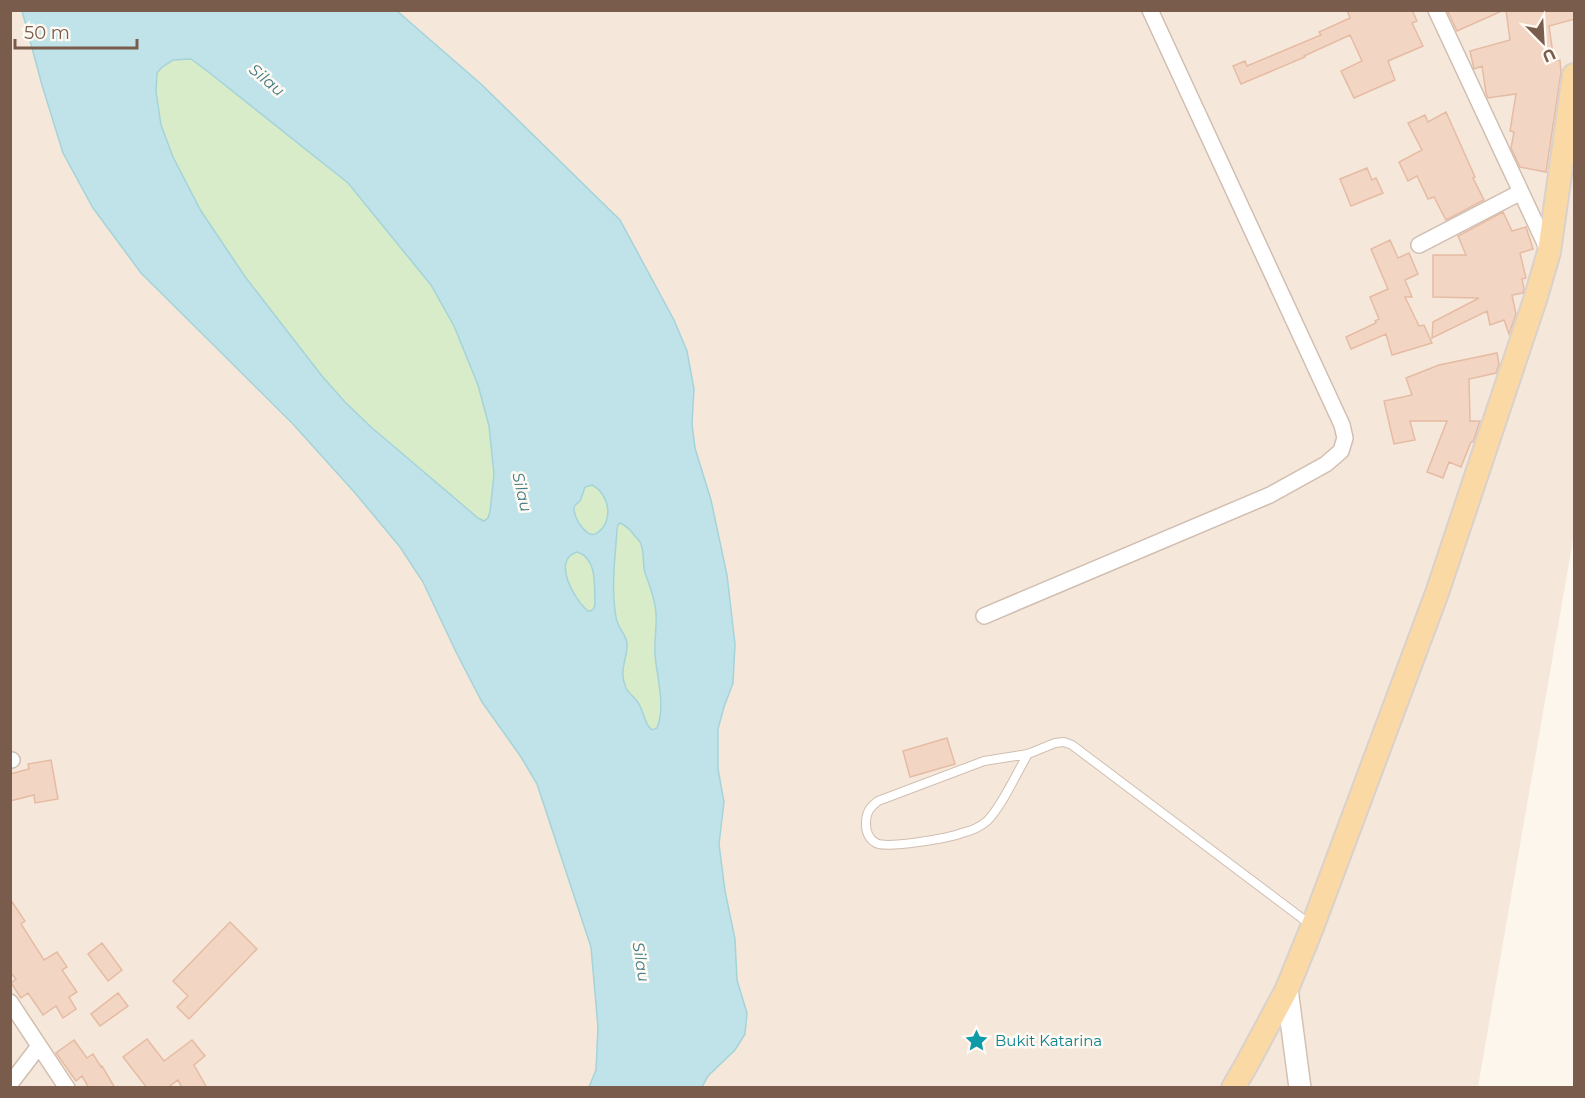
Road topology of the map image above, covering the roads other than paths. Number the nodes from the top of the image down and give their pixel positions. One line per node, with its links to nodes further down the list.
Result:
1 (1150, 10): 7 (street)
2 (1436, 10): 4 (street)
3 (1575, 75): 6 (main road)
4 (1521, 192): 5 (street); 6 (street)
5 (1419, 245)
6 (1549, 252): 9 (main road)
7 (984, 616)
8 (1028, 754): 8 (lane); 9 (lane)
9 (1312, 926): 10 (main road)
10 (1287, 989): 15 (main road); 16 (street)
11 (10, 1002): 12 (street)
12 (39, 1046): 13 (street); 14 (street)
13 (10, 1084)
14 (67, 1088)
15 (1233, 1088)
16 (1300, 1088)

